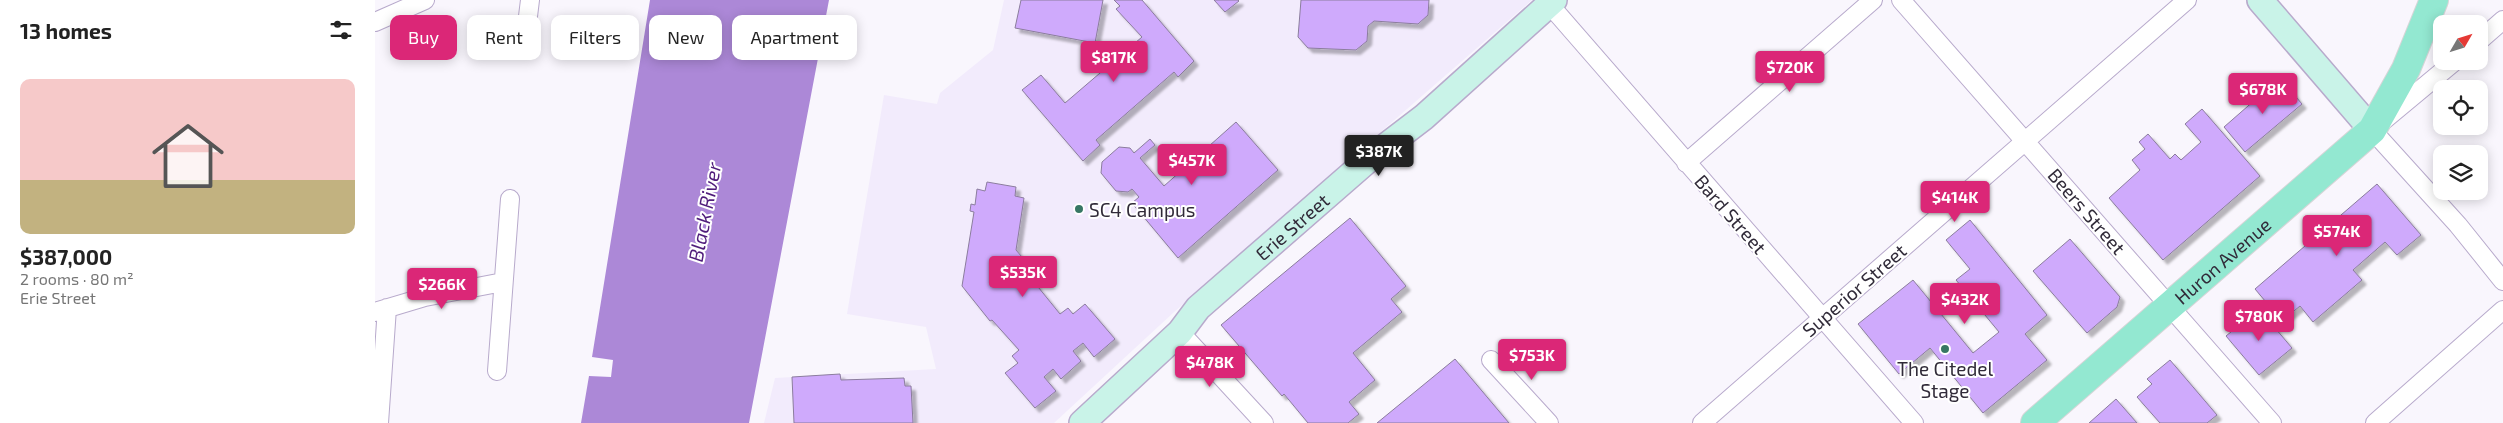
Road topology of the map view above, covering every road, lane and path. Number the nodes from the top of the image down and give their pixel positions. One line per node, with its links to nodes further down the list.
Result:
1 (425, 0): 11 (street)
2 (531, 0): 9 (street)
3 (1873, 0): 16 (street)
4 (1901, 0): 15 (street, Beers Street)
5 (2187, 0): 15 (street, Superior Street)
6 (2260, 0): 14 (street)
7 (2434, 0): 14 (main road)
8 (1551, 2): 16 (street, Bard Street); 24 (street, Erie Street)
9 (529, 15)
10 (2503, 20): 12 (street)
11 (375, 22)
12 (2488, 33)
13 (2444, 70): 14 (street, Huron Avenue)
14 (2372, 130): 18 (street); 20 (main road, Huron Avenue)
15 (2025, 141): 20 (street, Beers Street); 23 (street, Superior Street)
16 (1686, 163): 23 (street, Bard Street)
17 (510, 199): 19 (street)
18 (2503, 281)
19 (503, 282): 21 (street); 26 (street)
20 (2170, 305): 33 (main road, Huron Avenue); 34 (street, Beers Street)
21 (381, 310): 27 (street)
22 (2503, 310): 35 (street)
23 (1822, 317): 31 (street, Superior Street); 32 (street, Bard Street)
24 (1180, 332): 28 (street, Erie Street); 29 (street)
25 (1491, 360): 30 (street)
26 (497, 371)
27 (379, 423)
28 (1082, 423)
29 (1265, 423)
30 (1549, 423)
31 (1702, 423)
32 (1914, 423)
33 (2035, 423)
34 (2272, 423)
35 (2375, 423)

